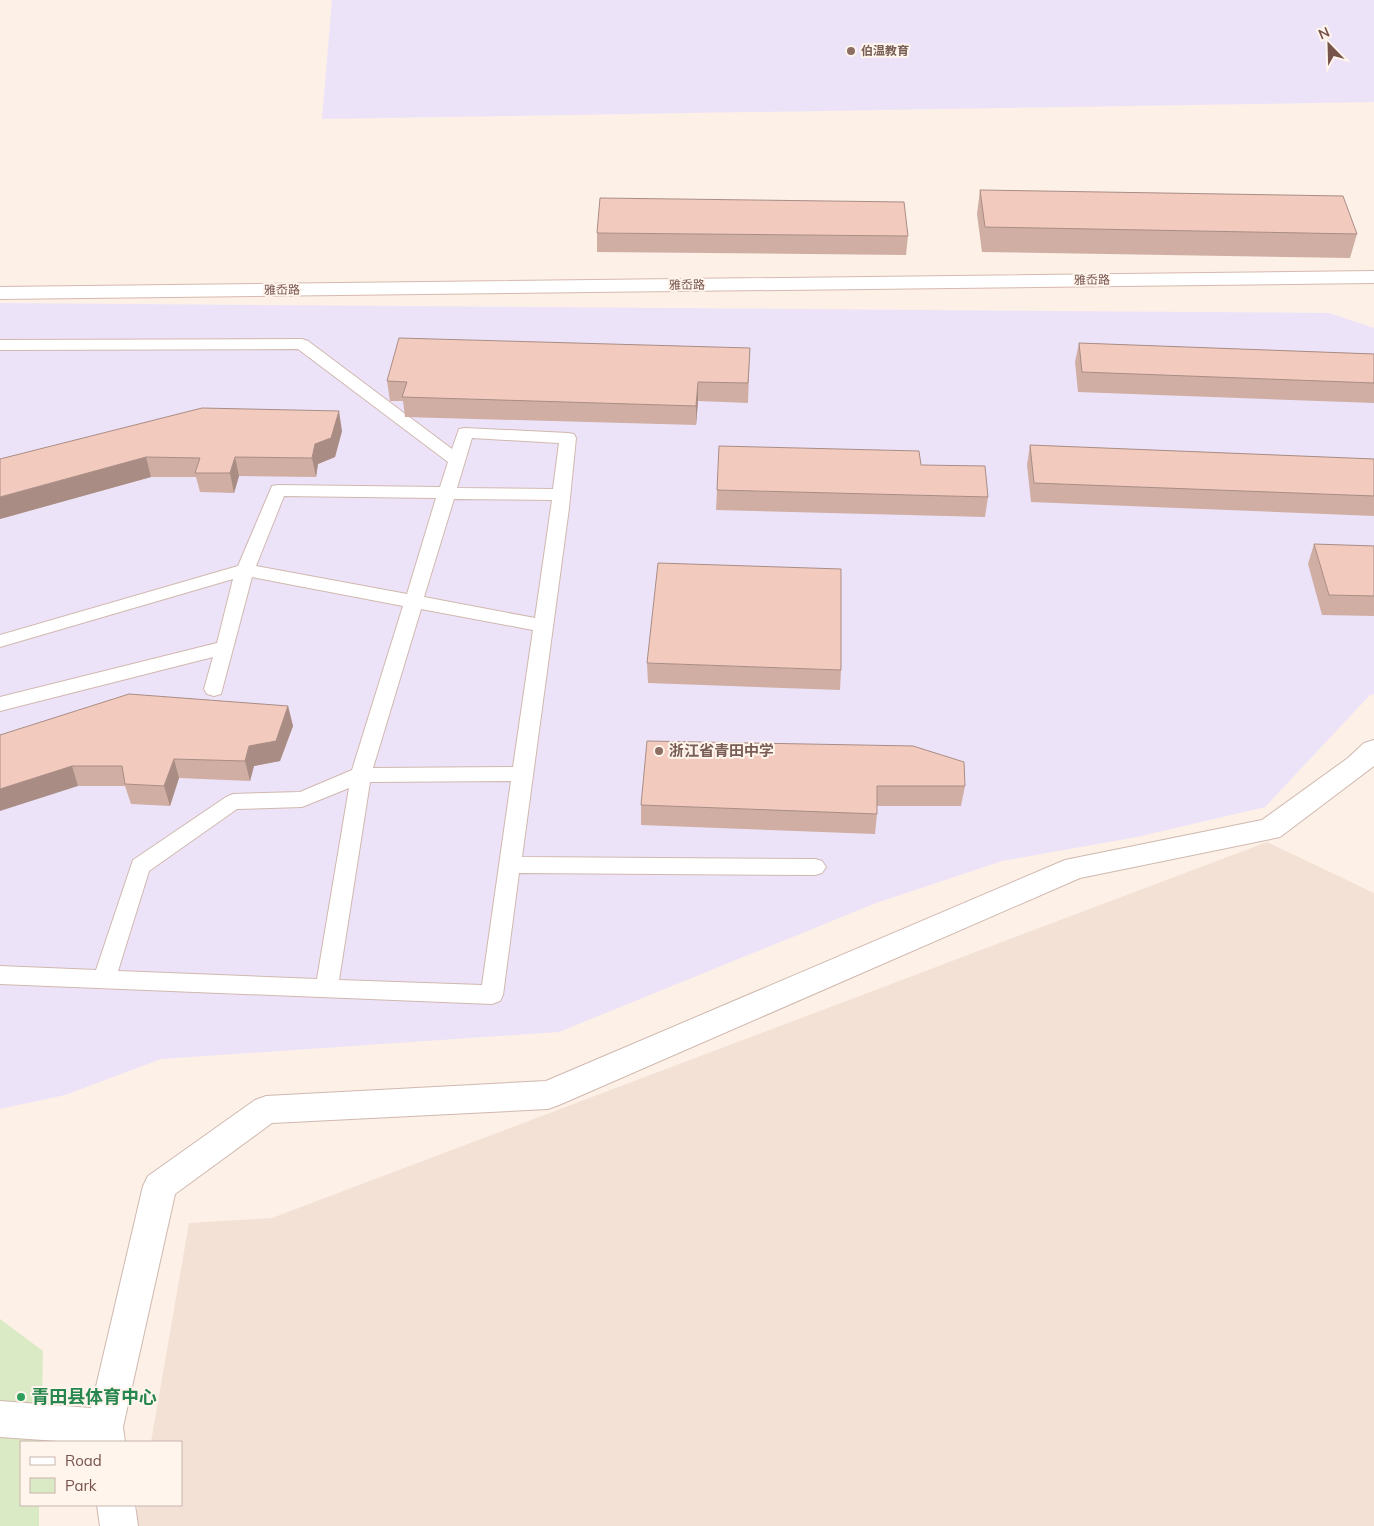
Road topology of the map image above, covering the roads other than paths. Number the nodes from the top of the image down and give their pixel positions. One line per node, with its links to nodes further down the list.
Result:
1 (1374, 277): 2 (street, 雅岙路)
2 (0, 293)
3 (0, 344): 4 (lane)
4 (456, 460): 5 (lane); 6 (lane)
5 (446, 492): 6 (lane); 7 (lane); 8 (lane)
6 (561, 495): 9 (lane)
7 (245, 570): 8 (lane); 10 (lane); 11 (lane)
8 (413, 601): 9 (lane); 16 (lane)
9 (543, 626): 15 (lane)
10 (0, 641)
11 (225, 647): 12 (lane); 13 (lane)
12 (214, 689)
13 (0, 704)
14 (1374, 750): 23 (street)
15 (523, 774): 16 (lane); 17 (lane)
16 (361, 775): 20 (lane); 21 (lane)
17 (510, 865): 18 (lane); 21 (lane)
18 (815, 867)
19 (0, 975): 20 (lane)
20 (104, 979): 21 (lane)
21 (327, 988)
22 (0, 1419): 23 (street)
23 (106, 1435)
24 (116, 1506): 25 (street)
25 (119, 1526)

